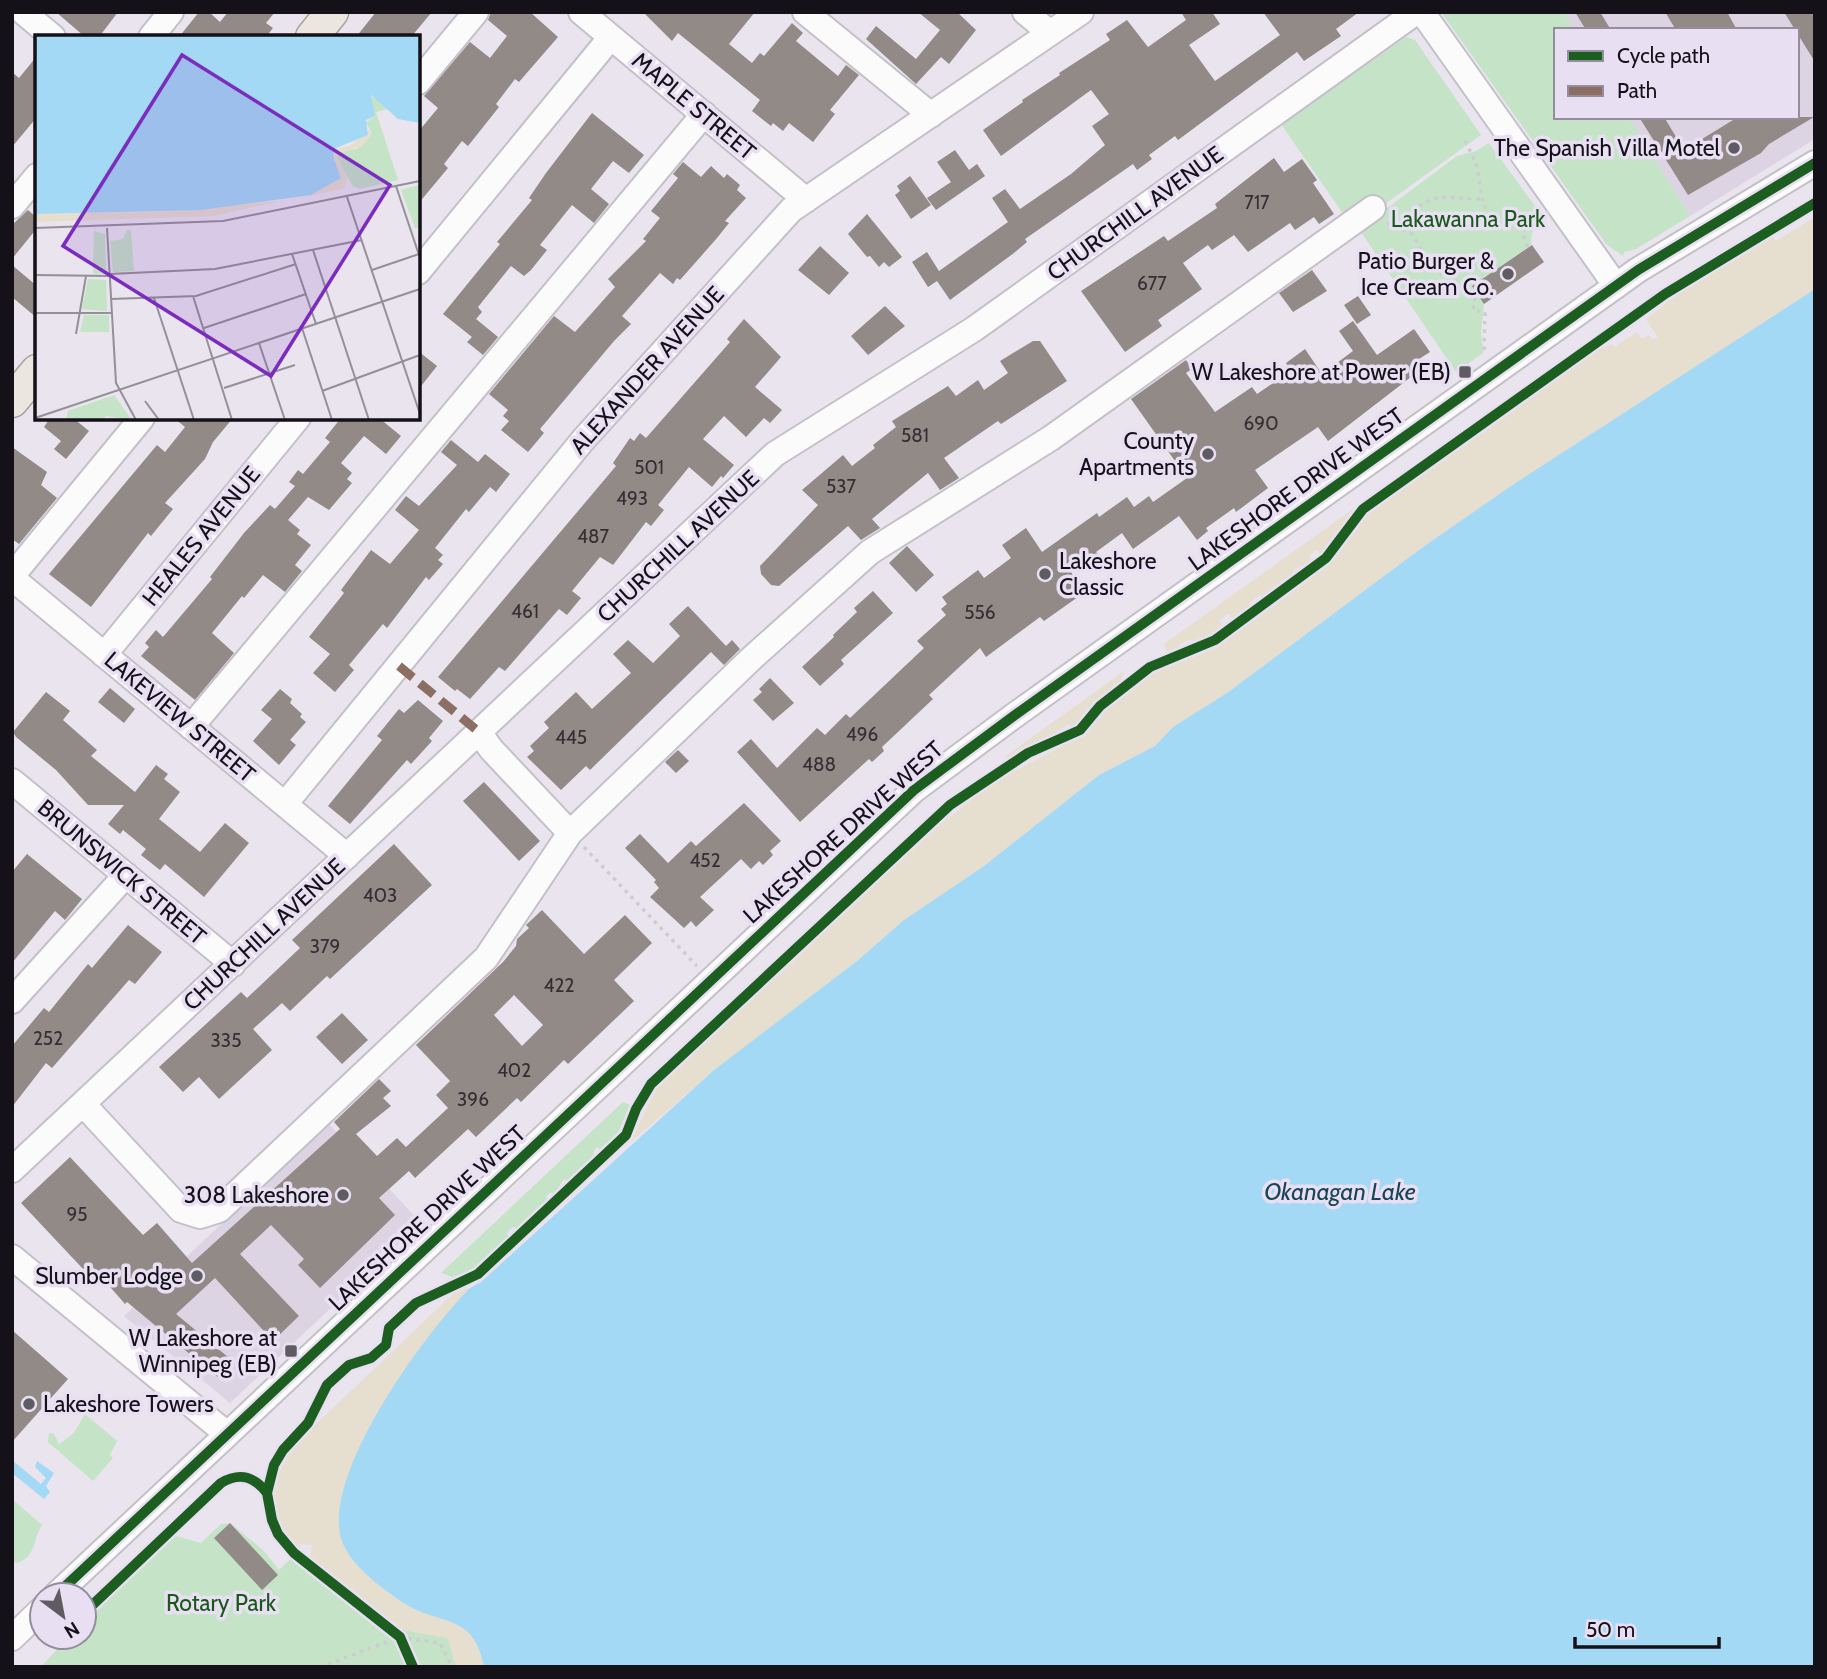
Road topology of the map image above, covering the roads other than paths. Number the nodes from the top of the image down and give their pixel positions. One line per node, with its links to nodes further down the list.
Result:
1 (23, 12): 11 (street); 13 (street)
2 (171, 12): 14 (street)
3 (332, 12): 15 (main road)
4 (476, 12): 17 (street)
5 (581, 12): 16 (street, MAPLE STREET)
6 (805, 12): 19 (street)
7 (1025, 12): 12 (street)
8 (1080, 12): 12 (street, ALEXANDER AVENUE)
9 (1416, 12): 34 (street, CHURCHILL AVENUE)
10 (1422, 12): 26 (street)
11 (12, 25)
12 (1050, 33): 19 (street, ALEXANDER AVENUE)
13 (51, 35)
14 (153, 35)
15 (314, 35)
16 (611, 37): 18 (street, MAPLE STREET); 25 (street)
17 (420, 80)
18 (704, 114): 22 (street, MAPLE STREET); 33 (street)
19 (930, 115): 22 (street, ALEXANDER AVENUE)
20 (1815, 163): 26 (street, LAKESHORE DRIVE WEST)
21 (35, 178): 23 (street)
22 (806, 200): 36 (street, ALEXANDER AVENUE)
23 (12, 205)
24 (1377, 215): 37 (street)
25 (420, 270)
26 (1616, 286): 45 (street, LAKESHORE DRIVE WEST)
27 (35, 373): 28 (main road)
28 (12, 401)
29 (140, 420): 31 (street)
30 (296, 420): 32 (street, HEALES AVENUE)
31 (12, 577): 32 (street, LAKEVIEW STREET)
32 (104, 655): 33 (street, LAKEVIEW STREET)
33 (191, 727): 36 (street, LAKEVIEW STREET)
34 (479, 732): 37 (street); 38 (street, CHURCHILL AVENUE)
35 (12, 781): 39 (street, BRUNSWICK STREET)
36 (285, 804): 38 (street, LAKEVIEW STREET)
37 (570, 833): 42 (street)
38 (347, 856): 40 (street, CHURCHILL AVENUE)
39 (126, 875): 40 (street, BRUNSWICK STREET); 41 (street)
40 (233, 964): 42 (street, CHURCHILL AVENUE)
41 (12, 1001)
42 (83, 1104): 43 (street, CHURCHILL AVENUE)
43 (12, 1170)
44 (12, 1257): 45 (street)
45 (226, 1434): 46 (street, LAKESHORE DRIVE WEST)
46 (71, 1581)
47 (28, 1623): 48 (street)
48 (12, 1638)

